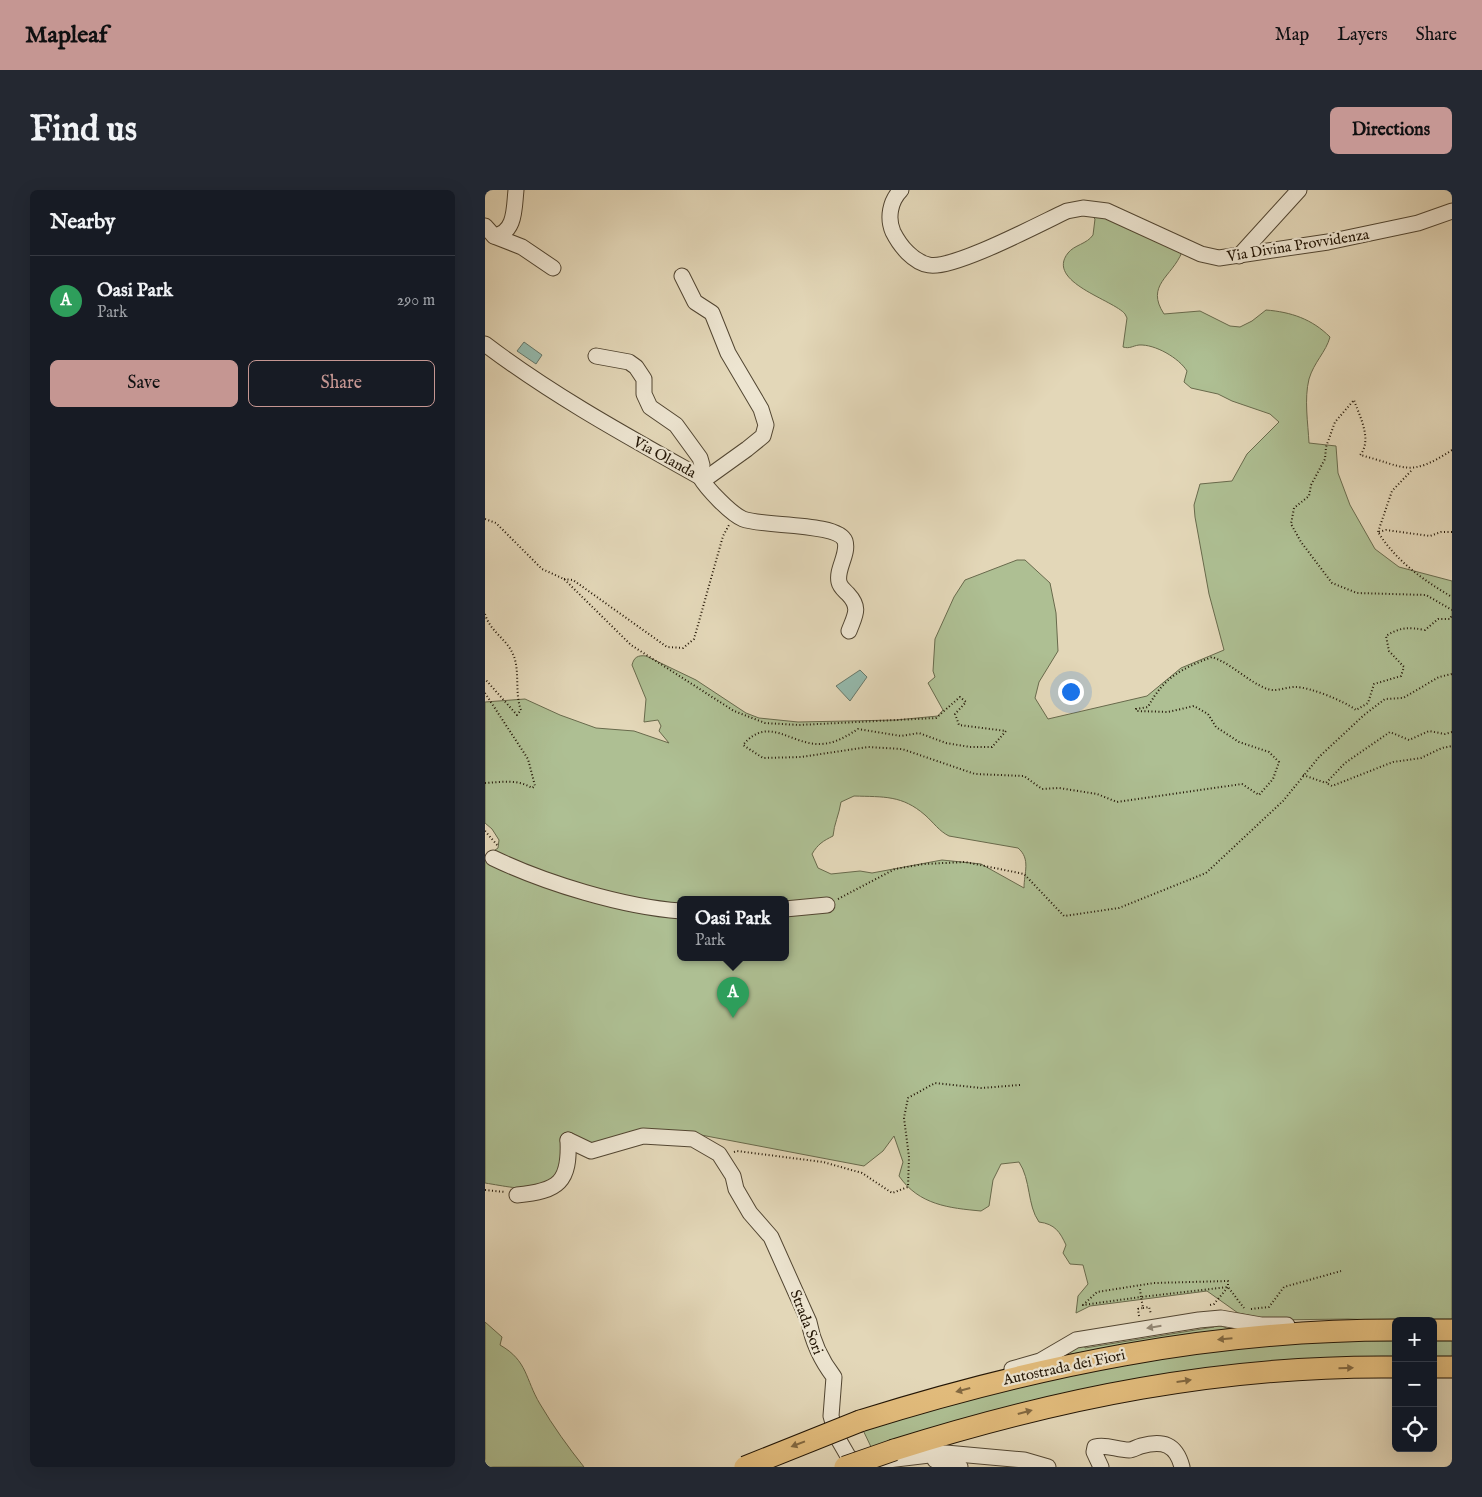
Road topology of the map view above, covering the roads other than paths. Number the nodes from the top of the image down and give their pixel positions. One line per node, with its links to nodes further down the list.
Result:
1 (516, 190): 5 (street)
2 (901, 190): 6 (street, Via Divina Provvidenza)
3 (1299, 190): 6 (street)
4 (1452, 211): 6 (street, Via Divina Provvidenza)
5 (490, 231): 7 (street)
6 (1239, 256)
7 (553, 268)
8 (682, 276): 11 (street, Via Olanda)
9 (485, 344): 11 (street, Via Olanda)
10 (596, 356): 11 (street)
11 (700, 478): 12 (street)
12 (849, 631)
13 (493, 858): 16 (street)
14 (827, 905): 15 (street)
15 (789, 909)
16 (677, 910)
17 (517, 1194): 24 (street, Strada Sori)
18 (1392, 1330): 25 (highway, Autostrada dei Fiori, one-way to 25, bridge)
19 (1437, 1330): 20 (highway)
20 (1452, 1330)
21 (1392, 1367): 26 (highway, one-way to 21, bridge)
22 (1437, 1367): 23 (highway)
23 (1452, 1367)
24 (922, 1458): 27 (street); 28 (street, Strada Sori)
25 (745, 1467)
26 (845, 1467)
27 (960, 1467)
28 (1048, 1467)
29 (1101, 1467): 30 (street)
30 (1182, 1467)

